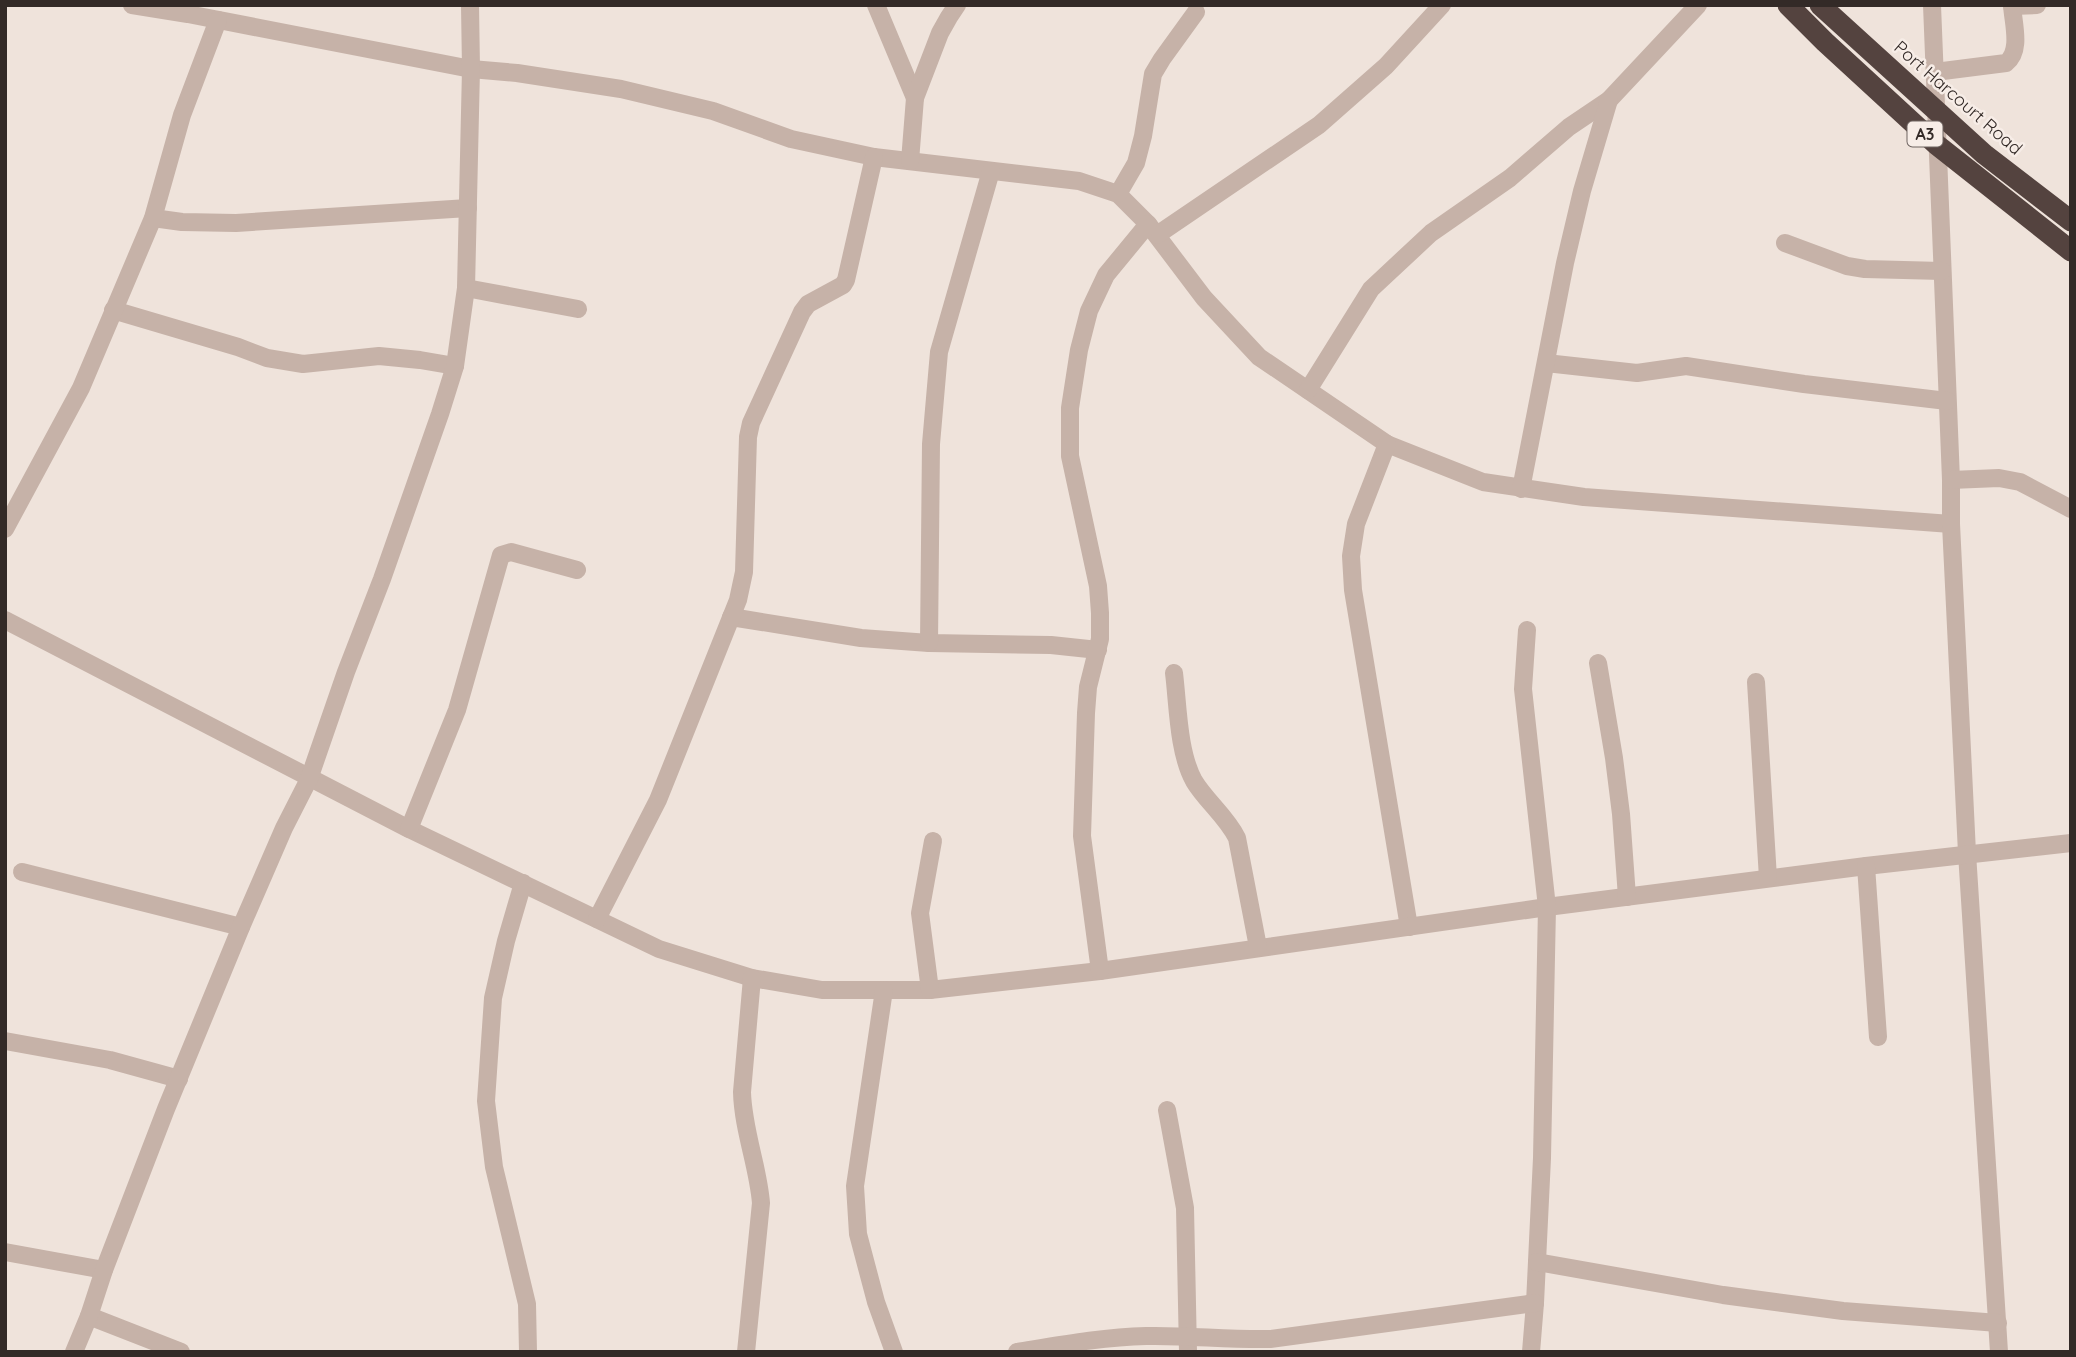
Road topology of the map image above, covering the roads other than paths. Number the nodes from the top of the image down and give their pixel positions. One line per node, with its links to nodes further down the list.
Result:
1 (132, 5): 13 (street)
2 (470, 5): 14 (street)
3 (876, 5): 16 (street)
4 (957, 5): 16 (street)
5 (1442, 5): 27 (street)
6 (1698, 5): 17 (street)
7 (1787, 5): 19 (highway, A3)
8 (1819, 5): 18 (highway, Port Harcourt Road / A3)
9 (1931, 5): 15 (street)
10 (2038, 5): 11 (street)
11 (2012, 6): 15 (street)
12 (1196, 12): 23 (street)
13 (218, 20): 14 (street); 26 (street)
14 (471, 69): 20 (street); 24 (street)
15 (1935, 72): 18 (street)
16 (915, 99): 21 (street)
17 (1609, 100): 34 (street); 36 (street)
18 (1937, 112): 19 (street); 25 (highway, Port Harcourt Road / A3)
19 (1937, 145): 29 (highway, A3); 30 (street)
20 (874, 157): 21 (street); 45 (street)
21 (910, 162): 22 (street)
22 (991, 171): 23 (street); 48 (street)
23 (1118, 194): 27 (street)
24 (468, 208): 26 (street); 31 (street)
25 (2069, 215)
26 (153, 218): 33 (street)
27 (1153, 229): 36 (street); 49 (street)
28 (1784, 243): 30 (street)
29 (2071, 251)
30 (1942, 271): 37 (street)
31 (466, 288): 32 (street); 35 (street)
32 (578, 309)
33 (113, 310): 35 (street); 43 (street)
34 (1546, 363): 37 (street); 40 (street)
35 (455, 366): 53 (street)
36 (1308, 390): 38 (street)
37 (1947, 401): 39 (street)
38 (1387, 444): 40 (street); 66 (street)
39 (1951, 480): 41 (street); 42 (street)
40 (1521, 489): 42 (street)
41 (2071, 509)
42 (1951, 524): 57 (street)
43 (5, 529)
44 (577, 570): 54 (street)
45 (731, 617): 48 (street); 64 (street)
46 (5, 620): 53 (street)
47 (1527, 630): 63 (street)
48 (929, 643): 49 (street)
49 (1098, 650): 68 (street)
50 (1598, 663): 62 (street)
51 (1174, 673): 67 (street)
52 (1756, 682): 60 (street)
53 (309, 779): 54 (street); 65 (street)
54 (409, 829): 61 (street)
55 (933, 841): 71 (street)
56 (2071, 842): 57 (street)
57 (1967, 853): 58 (street); 81 (street)
58 (1866, 866): 60 (street); 72 (street)
59 (22, 872): 65 (street)
60 (1768, 878): 62 (street)
61 (523, 883): 64 (street); 85 (street)
62 (1627, 897): 63 (street)
63 (1547, 907): 66 (street); 77 (street)
64 (597, 919): 69 (street)
65 (241, 927): 74 (street)
66 (1409, 927): 67 (street)
67 (1258, 947): 68 (street)
68 (1100, 971): 71 (street)
69 (752, 978): 70 (street); 86 (street)
70 (884, 990): 71 (street); 87 (street)
71 (930, 990)
72 (1878, 1037)
73 (5, 1041): 74 (street)
74 (179, 1079): 78 (street)
75 (1167, 1110): 82 (street)
76 (5, 1252): 78 (street)
77 (1537, 1262): 79 (street); 81 (street)
78 (104, 1270): 80 (street)
79 (1535, 1303): 82 (street); 89 (street)
80 (89, 1316): 83 (street); 84 (street)
81 (1998, 1323): 90 (street)
82 (1188, 1344): 88 (street)
83 (74, 1352)
84 (181, 1352)
85 (528, 1352)
86 (746, 1352)
87 (894, 1352)
88 (1017, 1352)
89 (1531, 1352)
90 (1998, 1352)

